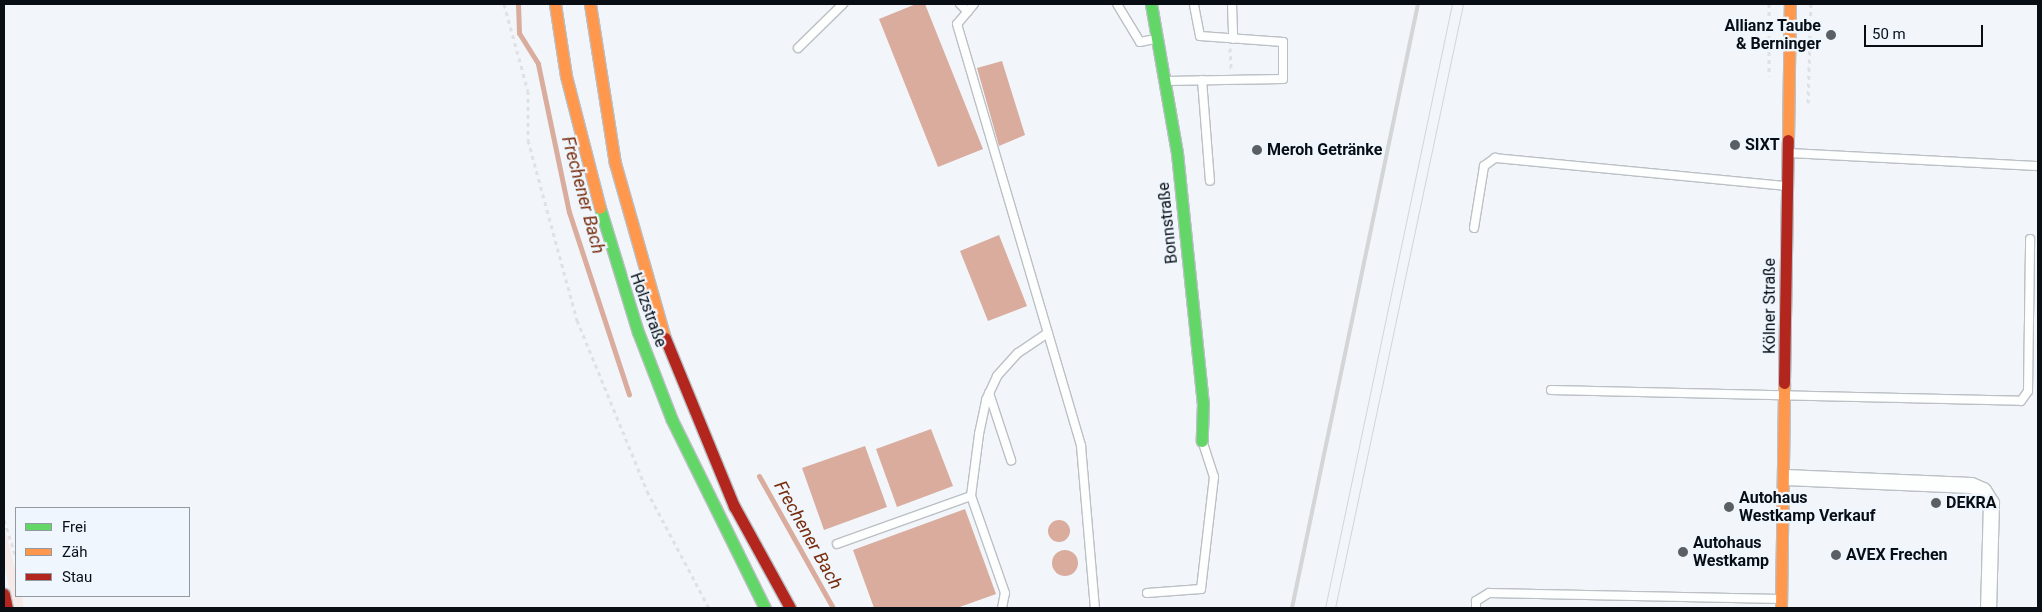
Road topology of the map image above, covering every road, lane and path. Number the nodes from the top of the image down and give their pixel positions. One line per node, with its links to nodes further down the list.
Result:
1 (504, 4): 40 (path)
2 (555, 4): 41 (main road, Holzstraße)
3 (590, 4): 42 (main road, Holzstraße)
4 (843, 4): 15 (lane)
5 (960, 4): 12 (lane)
6 (974, 4): 12 (lane)
7 (1118, 4): 13 (lane)
8 (1150, 4): 13 (main road, Bonnstraße)
9 (1194, 4): 14 (lane)
10 (1232, 4): 14 (lane)
11 (1790, 4): 19 (main road, Kölner Straße)
12 (968, 12): 25 (lane)
13 (1158, 39): 18 (main road, Bonnstraße)
14 (1232, 39): 17 (path); 17 (lane)
15 (798, 48)
16 (1202, 80): 17 (lane); 18 (lane); 21 (lane)
17 (1231, 80)
18 (1166, 81): 29 (main road, Bonnstraße)
19 (1789, 153): 20 (lane); 22 (main road, Kölner Straße)
20 (2037, 166)
21 (1210, 181)
22 (1788, 186): 23 (lane); 27 (main road, Kölner Straße)
23 (1474, 228)
24 (2030, 239): 27 (lane)
25 (1048, 333): 28 (lane); 44 (lane)
26 (1552, 390): 27 (lane)
27 (1786, 392): 31 (main road, Kölner Straße)
28 (989, 393): 30 (lane); 32 (lane)
29 (1202, 441): 36 (lane)
30 (1011, 460)
31 (1785, 477): 38 (main road, Kölner Straße); 46 (street)
32 (971, 496): 34 (lane); 43 (lane)
33 (4, 520): 35 (path)
34 (837, 544)
35 (15, 555)
36 (1147, 593)
37 (4, 594): 39 (main road)
38 (1782, 604): 45 (lane)
39 (7, 608)
40 (709, 608)
41 (765, 608)
42 (790, 608)
43 (1002, 608)
44 (1095, 608)
45 (1476, 608)
46 (1988, 608)

